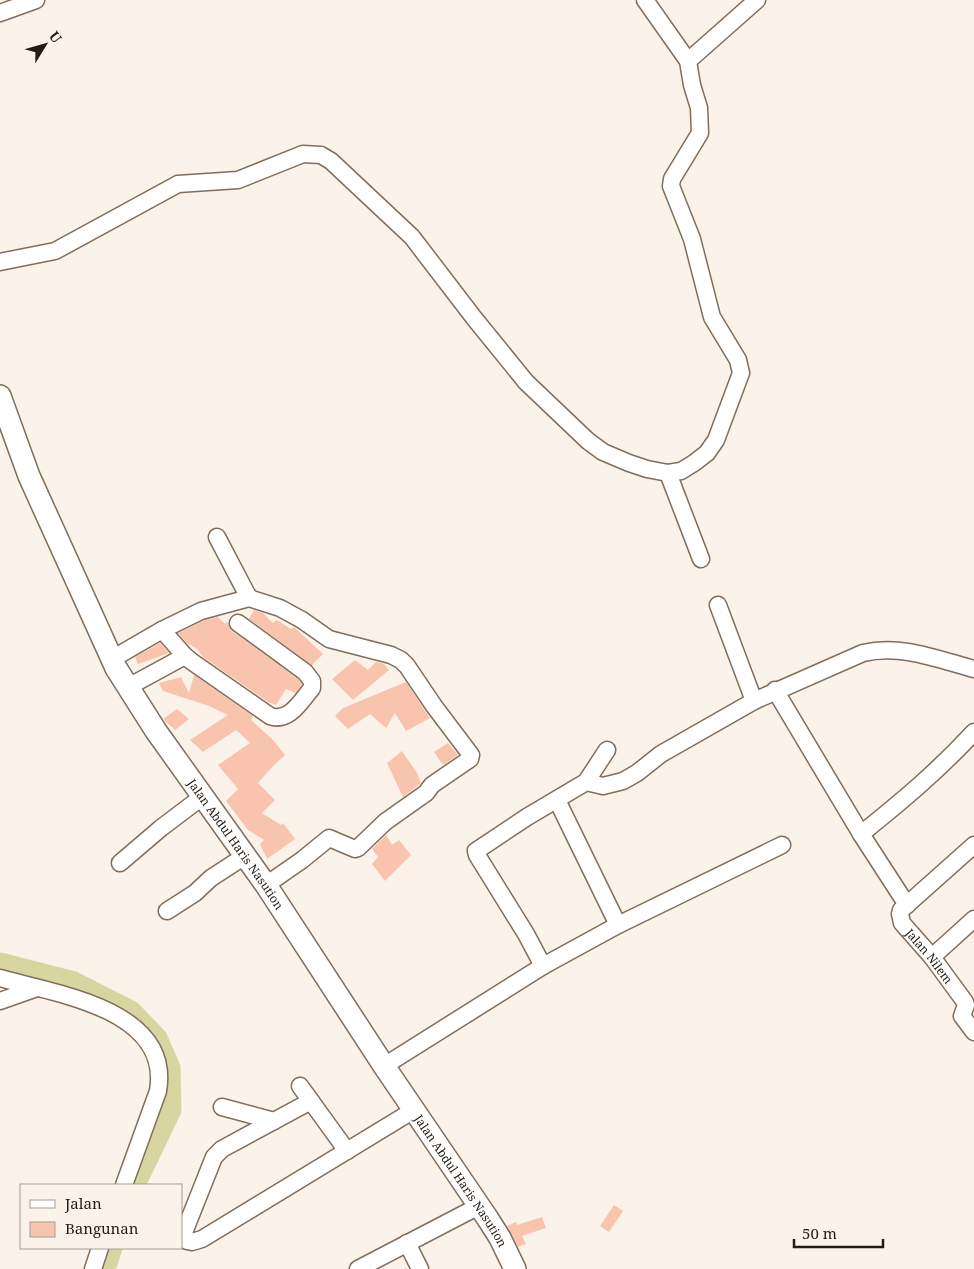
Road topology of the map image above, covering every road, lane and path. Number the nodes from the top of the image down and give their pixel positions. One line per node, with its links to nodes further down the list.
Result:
1 (36, 0): 4 (street)
2 (646, 0): 5 (street)
3 (757, 0): 5 (street)
4 (0, 13)
5 (688, 61): 8 (street)
6 (0, 262): 8 (street)
7 (0, 396): 16 (main road, Jalan Abdul Haris Nasution)
8 (668, 473): 10 (street)
9 (217, 536): 11 (street)
10 (701, 559)
11 (249, 598): 14 (street); 31 (street)
12 (718, 606): 20 (street)
13 (238, 623): 15 (street)
14 (162, 630): 15 (street); 16 (street)
15 (184, 656): 18 (street)
16 (112, 658): 18 (main road, Jalan Abdul Haris Nasution)
17 (974, 669): 19 (street)
18 (128, 687): 24 (main road, Jalan Abdul Haris Nasution)
19 (775, 690): 20 (street); 26 (street)
20 (754, 701): 23 (street)
21 (974, 732): 26 (street)
22 (607, 750): 23 (street)
23 (586, 782): 25 (street)
24 (202, 797): 29 (main road, Jalan Abdul Haris Nasution); 30 (street)
25 (557, 800): 35 (street); 37 (street)
26 (861, 834): 32 (street)
27 (782, 845): 35 (street)
28 (974, 845): 32 (street)
29 (245, 856): 31 (main road, Jalan Abdul Haris Nasution); 33 (street)
30 (120, 863)
31 (266, 885): 43 (main road, Jalan Abdul Haris Nasution)
32 (906, 905): 36 (street, Jalan Nilem)
33 (167, 911)
34 (974, 919): 36 (street)
35 (618, 924): 37 (street)
36 (932, 957): 40 (street, Jalan Nilem)
37 (543, 966): 43 (street)
38 (0, 978): 39 (street)
39 (37, 988): 41 (street); 50 (street)
40 (970, 998): 42 (street, Jalan Nilem)
41 (0, 1001)
42 (974, 1032)
43 (384, 1066): 47 (main road, Jalan Abdul Haris Nasution)
44 (300, 1086): 45 (street)
45 (311, 1101): 48 (street); 49 (street)
46 (222, 1107): 48 (street)
47 (414, 1110): 49 (street); 51 (main road, Jalan Abdul Haris Nasution)
48 (274, 1121): 49 (street)
49 (347, 1151)
50 (124, 1184)
51 (479, 1206): 52 (street); 57 (main road, Jalan Abdul Haris Nasution)
52 (407, 1243): 55 (street); 56 (street)
53 (100, 1249): 54 (street)
54 (93, 1269)
55 (360, 1269)
56 (420, 1269)
57 (514, 1269)

